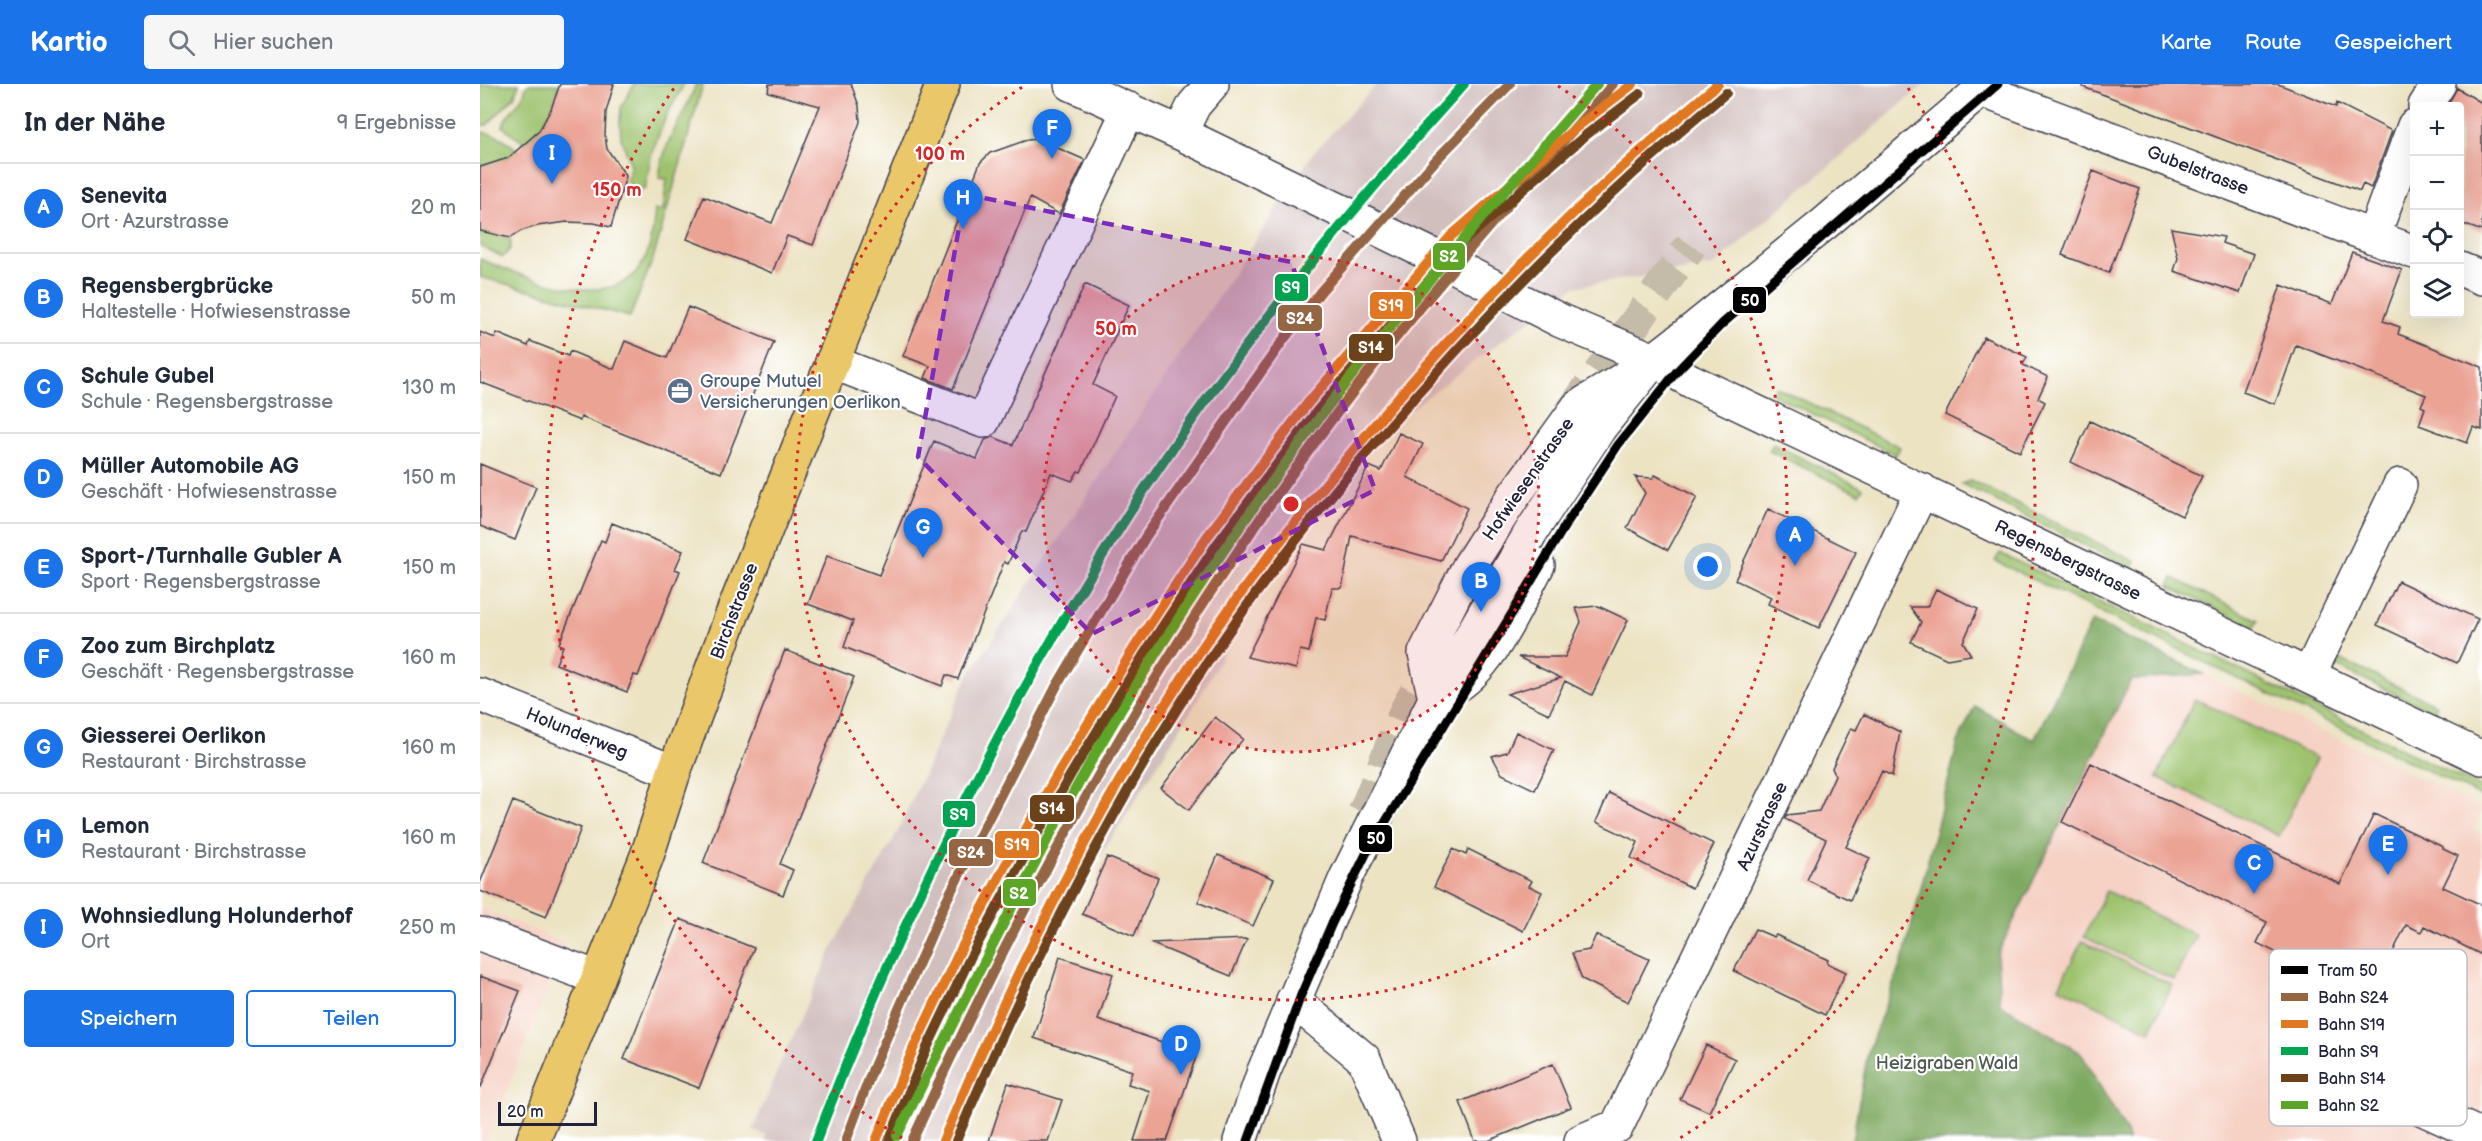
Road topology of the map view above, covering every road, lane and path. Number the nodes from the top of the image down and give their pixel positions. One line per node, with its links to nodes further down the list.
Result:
1 (943, 84): 15 (main road, Birchstrasse)
2 (1071, 84): 7 (street)
3 (1212, 84): 8 (street)
4 (2439, 84): 6 (street)
5 (1984, 87): 10 (street, Gubelstrasse); 14 (street, Hofwiesenstrasse)
6 (2428, 102)
7 (1129, 109): 8 (street); 15 (street)
8 (1180, 133): 14 (street, Regensbergstrasse)
9 (2410, 139): 10 (street)
10 (2373, 237): 11 (street, Gubelstrasse)
11 (2410, 250)
12 (2464, 271): 13 (street)
13 (2482, 278)
14 (1654, 360): 17 (street, Regensbergstrasse); 20 (street, Hofwiesenstrasse); 20 (street, Hofwiesenstrasse)
15 (832, 362): 22 (main road, Birchstrasse)
16 (2400, 486): 18 (street)
17 (1922, 490): 18 (street, Regensbergstrasse); 31 (street, Azurstrasse)
18 (2309, 675): 21 (street, Regensbergstrasse)
19 (480, 694): 22 (street, Holunderweg)
20 (1435, 699): 25 (street)
21 (2482, 758)
22 (674, 772): 24 (main road, Birchstrasse)
23 (480, 934): 24 (street)
24 (597, 978): 28 (main road, Birchstrasse)
25 (1293, 1000): 29 (street); 30 (street)
26 (2460, 1126): 27 (street)
27 (2482, 1136)
28 (533, 1141)
29 (1240, 1141)
30 (1400, 1141)
31 (1581, 1141)

